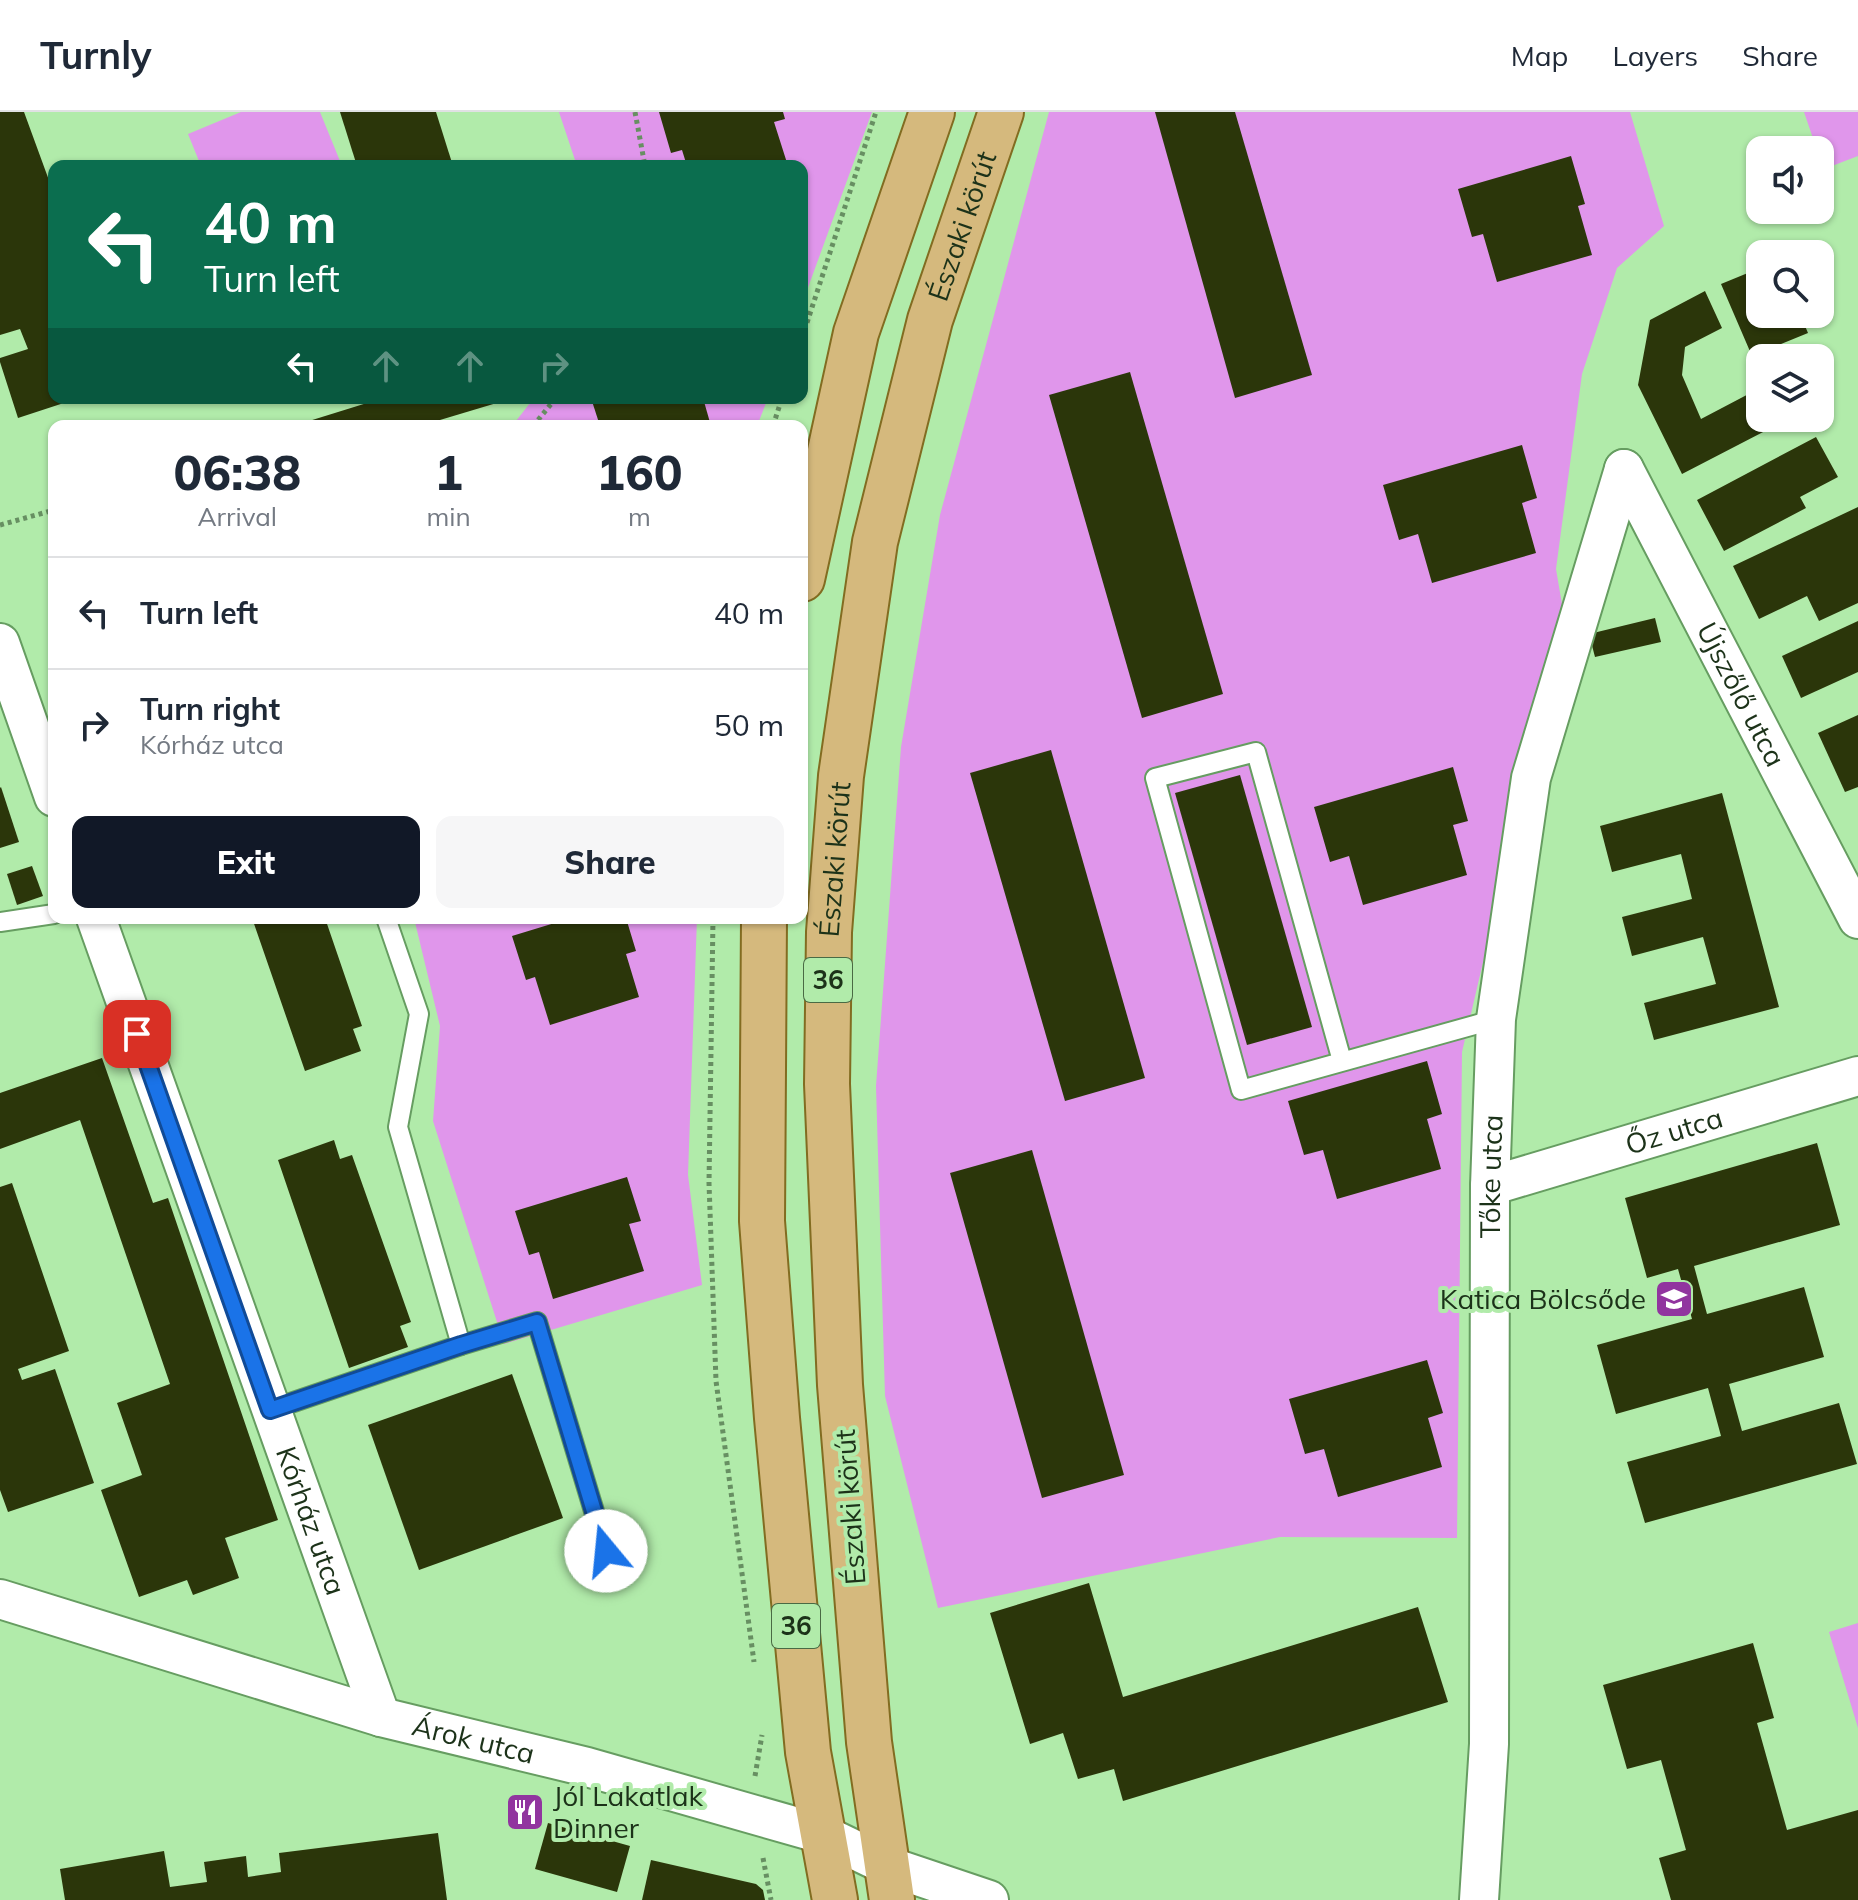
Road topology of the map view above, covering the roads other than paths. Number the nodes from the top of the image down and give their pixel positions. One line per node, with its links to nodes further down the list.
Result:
1 (932, 112): 4 (main road)
2 (1001, 112): 23 (main road, Északi körút / 36)
3 (1624, 469): 8 (street, Újszőlő utca); 13 (street, Tőke utca)
4 (808, 545)
5 (0, 643): 6 (street)
6 (48, 780)
7 (48, 915): 9 (lane)
8 (1858, 919)
9 (0, 922)
10 (98, 924): 18 (street, Kórház utca)
11 (388, 924): 17 (lane)
12 (764, 924): 22 (main road, 36)
13 (1496, 1019): 14 (lane); 16 (street, Tőke utca)
14 (1342, 1061): 14 (lane)
15 (1858, 1076): 16 (street, Őz utca)
16 (1490, 1186): 26 (street, Tőke utca)
17 (461, 1345): 18 (lane); 19 (lane)
18 (270, 1410): 21 (street, Kórház utca)
19 (606, 1551)
20 (0, 1599): 21 (street, Árok utca)
21 (381, 1717): 22 (street, Árok utca)
22 (822, 1834): 23 (street, Árok utca); 24 (main road, 36)
23 (890, 1883): 25 (street, Árok utca)
24 (835, 1900)
25 (989, 1900)
26 (1479, 1900)

